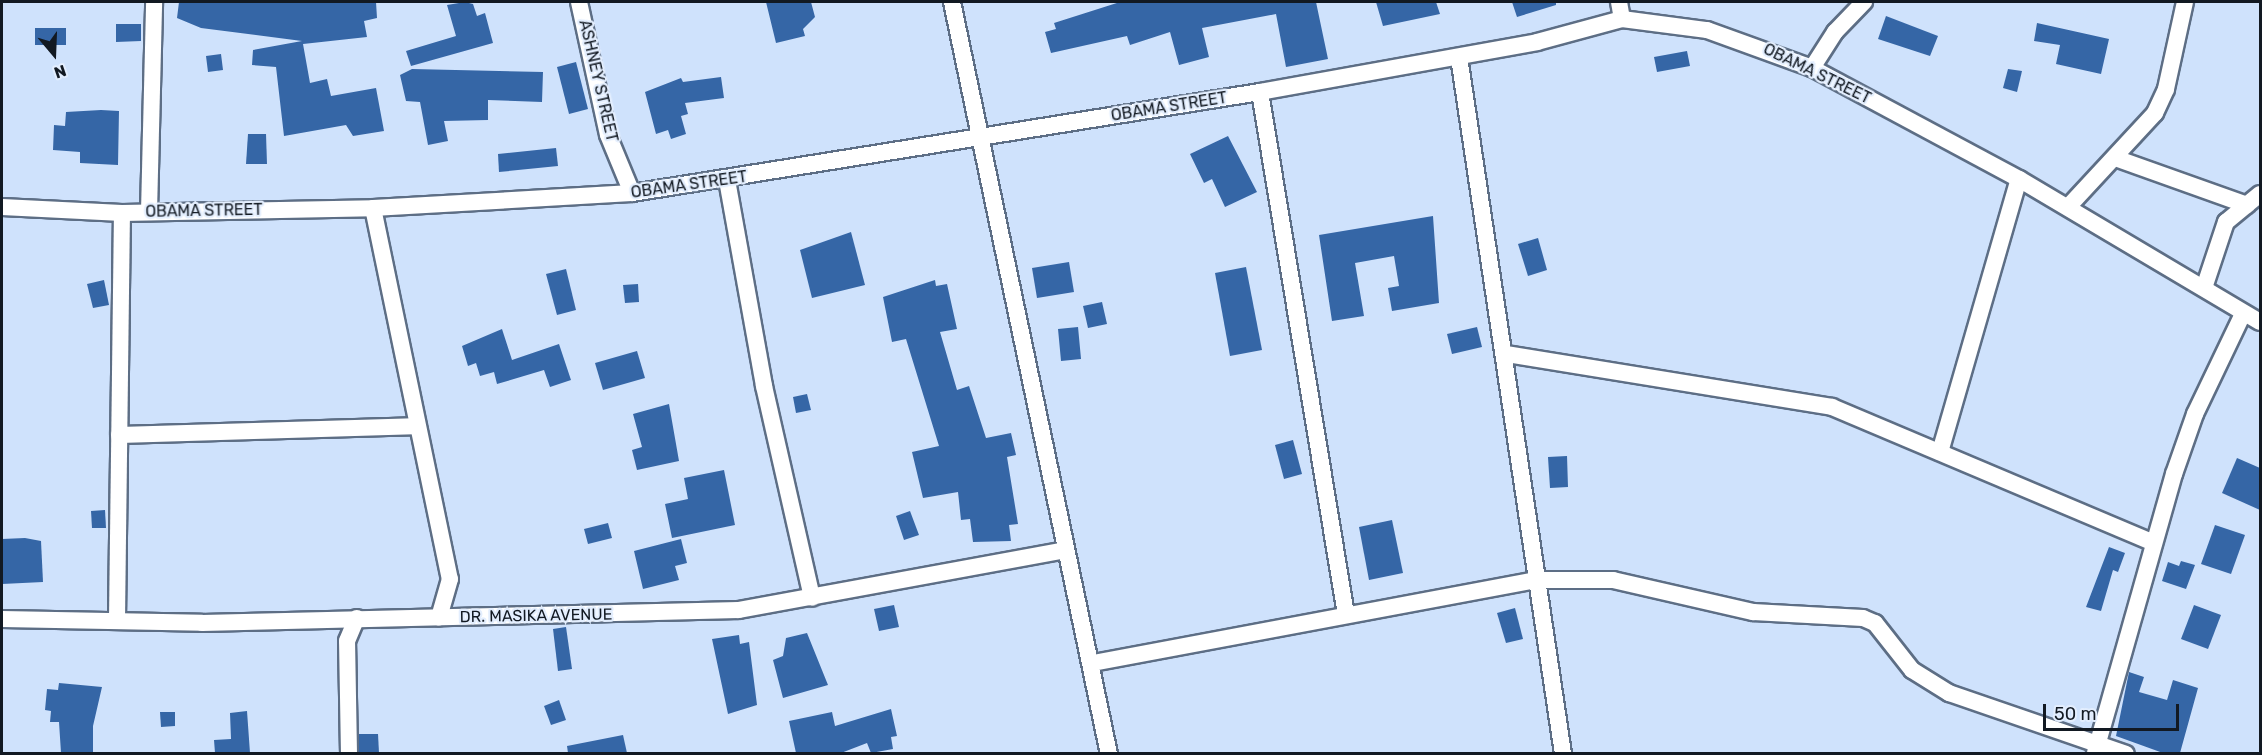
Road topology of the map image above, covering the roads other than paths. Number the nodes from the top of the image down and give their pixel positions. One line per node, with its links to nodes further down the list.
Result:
1 (154, 2): 21 (street)
2 (579, 2): 15 (street, ASHNEY STREET)
3 (952, 2): 11 (street)
4 (1619, 2): 7 (street)
5 (1864, 2): 9 (street)
6 (2185, 2): 12 (street)
7 (1622, 20): 8 (street, OBAMA STREET); 9 (street, OBAMA STREET)
8 (1459, 57): 10 (street, OBAMA STREET); 26 (street)
9 (1812, 68): 13 (street, OBAMA STREET)
10 (1260, 92): 11 (street, OBAMA STREET); 34 (street)
11 (980, 138): 14 (street, OBAMA STREET); 31 (street)
12 (2115, 158): 17 (street); 19 (street)
13 (2019, 179): 19 (street, OBAMA STREET); 29 (street)
14 (727, 180): 15 (street, OBAMA STREET); 33 (street)
15 (632, 193): 20 (street, OBAMA STREET)
16 (2260, 194): 17 (street)
17 (2247, 205): 23 (street)
18 (2, 207): 22 (street, OBAMA STREET)
19 (2068, 207): 23 (street, OBAMA STREET)
20 (373, 208): 21 (street, OBAMA STREET); 27 (street)
21 (149, 212): 22 (street, OBAMA STREET)
22 (122, 213): 28 (street)
23 (2204, 288): 24 (street, OBAMA STREET)
24 (2243, 314): 25 (street, OBAMA STREET); 30 (street)
25 (2260, 322)
26 (1506, 354): 29 (street); 32 (street)
27 (414, 426): 28 (street); 35 (street)
28 (118, 435): 38 (street)
29 (1940, 452): 30 (street)
30 (2152, 542): 40 (street)
31 (1066, 550): 33 (street, DR. MASIKA AVENUE); 39 (street)
32 (1538, 580): 34 (street); 40 (street); 43 (street)
33 (812, 598): 35 (street, DR. MASIKA AVENUE)
34 (1346, 615): 39 (street)
35 (440, 617): 36 (street, DR. MASIKA AVENUE)
36 (357, 618): 38 (street, DR. MASIKA AVENUE); 41 (street)
37 (2, 619): 38 (street, DR. MASIKA AVENUE)
38 (117, 619)
39 (1093, 663): 42 (street)
40 (2096, 748): 44 (street)
41 (349, 753)
42 (1109, 753)
43 (1563, 753)
44 (2126, 753)

